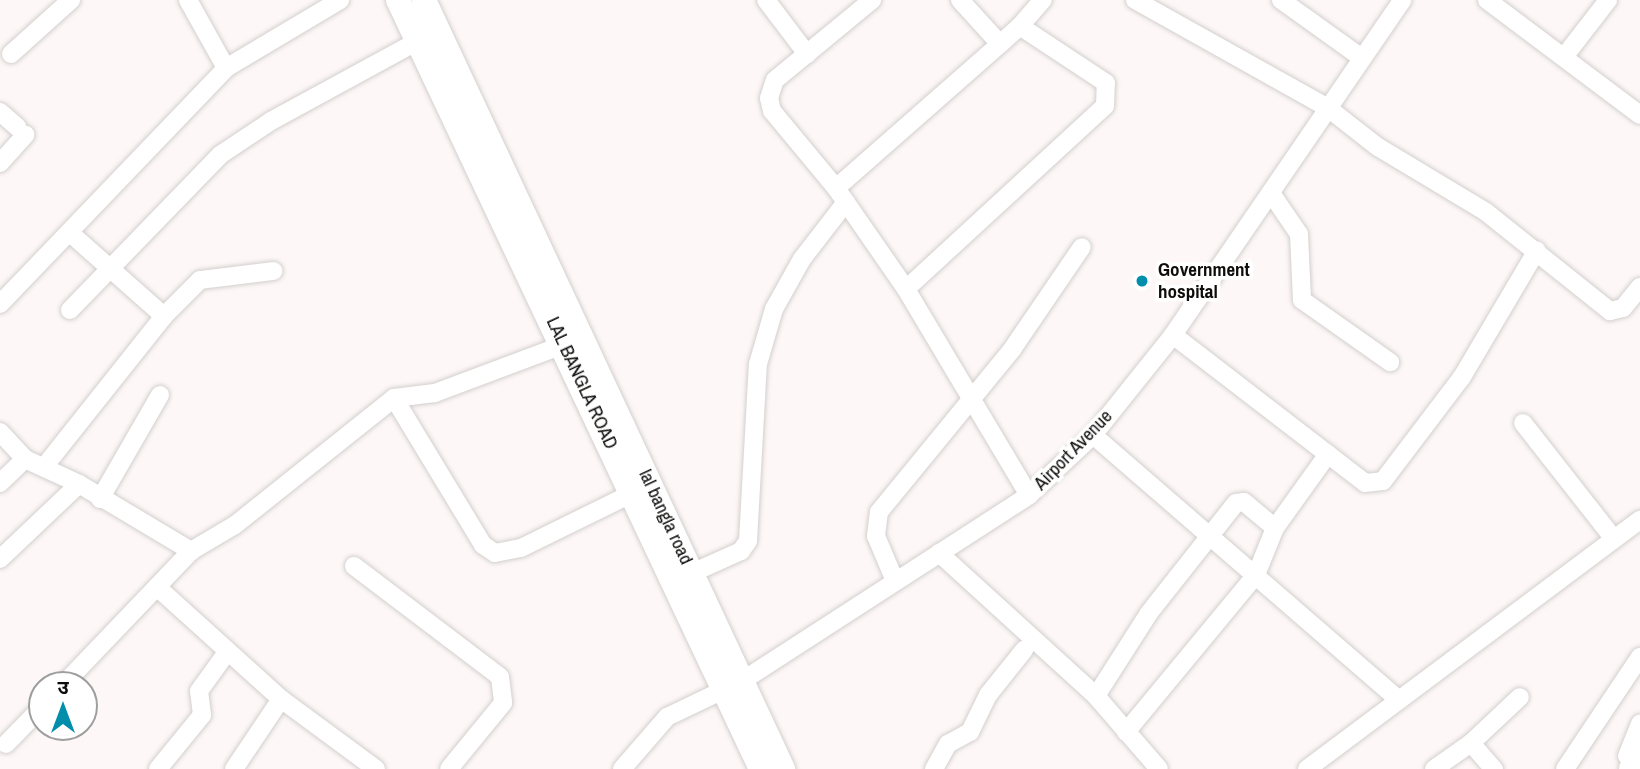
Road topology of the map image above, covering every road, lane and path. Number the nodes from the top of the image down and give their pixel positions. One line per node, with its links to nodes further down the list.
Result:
1 (71, 0): 18 (street)
2 (188, 0): 22 (street)
3 (340, 0): 22 (street)
4 (398, 0): 16 (street)
5 (425, 0): 16 (street, lal bangla road)
6 (766, 0): 19 (street)
7 (872, 0): 19 (street)
8 (960, 0): 17 (street)
9 (1043, 0): 15 (street)
10 (1135, 0): 23 (street)
11 (1281, 0): 21 (street)
12 (1402, 0): 21 (street, Airport Avenue)
13 (1487, 0): 20 (street)
14 (1608, 0): 20 (street)
15 (1020, 26): 17 (street); 35 (street)
16 (428, 36): 32 (street); 40 (street, lal bangla road)
17 (1000, 44): 28 (street)
18 (12, 54)
19 (807, 54): 28 (street)
20 (1564, 57): 25 (street)
21 (1362, 58): 23 (street, Airport Avenue)
22 (226, 68): 29 (street)
23 (1328, 108): 27 (street, Airport Avenue); 31 (street)
24 (0, 112): 26 (street)
25 (1640, 115)
26 (0, 163)
27 (1271, 193): 39 (street, Airport Avenue); 41 (street)
28 (841, 195): 35 (street); 65 (street)
29 (69, 232): 32 (street); 36 (street)
30 (1082, 247): 44 (street)
31 (1537, 250): 34 (street); 48 (street)
32 (110, 268): 37 (street); 38 (street)
33 (273, 271): 38 (street)
34 (1640, 287)
35 (906, 289): 44 (street)
36 (0, 304)
37 (70, 310)
38 (164, 316): 50 (street)
39 (1173, 335): 47 (street, Airport Avenue); 48 (street)
40 (573, 341): 43 (street); 53 (street, lal bangla road)
41 (1390, 362)
42 (160, 395): 55 (street)
43 (394, 398): 53 (street); 60 (street)
44 (972, 399): 54 (street); 66 (street)
45 (1523, 423): 59 (street)
46 (0, 432): 49 (street)
47 (1093, 435): 54 (street, Airport Avenue); 58 (street)
48 (1328, 454): 57 (street)
49 (25, 459): 50 (street); 51 (street)
50 (44, 467): 52 (street)
51 (0, 483)
52 (79, 484): 55 (street); 62 (street)
53 (642, 488): 65 (street, lal bangla road)
54 (1029, 495): 61 (street, Airport Avenue)
55 (100, 499): 60 (street)
56 (1640, 520): 59 (street)
57 (1275, 528): 58 (street); 64 (street)
58 (1211, 533): 64 (street); 73 (street)
59 (1614, 539): 76 (street)
60 (191, 551): 67 (street)
61 (939, 553): 66 (street, Airport Avenue); 73 (street)
62 (0, 559)
63 (354, 566): 86 (street)
64 (1256, 575): 76 (street); 79 (street)
65 (683, 579): 72 (street, lal bangla road)
66 (895, 581): 72 (street, Airport Avenue)
67 (157, 587): 69 (street); 71 (street)
68 (1024, 650): 90 (street)
69 (228, 651): 75 (street); 83 (street)
70 (1640, 657): 95 (street)
71 (76, 671)
72 (732, 683): 87 (street, Airport Avenue); 88 (street); 89 (street, lal bangla road)
73 (1096, 696): 79 (street)
74 (1520, 697): 80 (street)
75 (281, 699): 84 (street); 85 (street)
76 (1399, 700): 92 (street)
77 (28, 721): 81 (street)
78 (1640, 724): 96 (street)
79 (1126, 732): 91 (street)
80 (1472, 743): 93 (street); 94 (street)
81 (6, 744)
82 (1640, 745): 97 (street)
83 (158, 769)
84 (234, 769)
85 (376, 769)
86 (449, 769)
87 (622, 769)
88 (761, 769)
89 (783, 769)
90 (934, 769)
91 (1158, 769)
92 (1307, 769)
93 (1434, 769)
94 (1494, 769)
95 (1565, 769)
96 (1622, 769)
97 (1631, 769)

